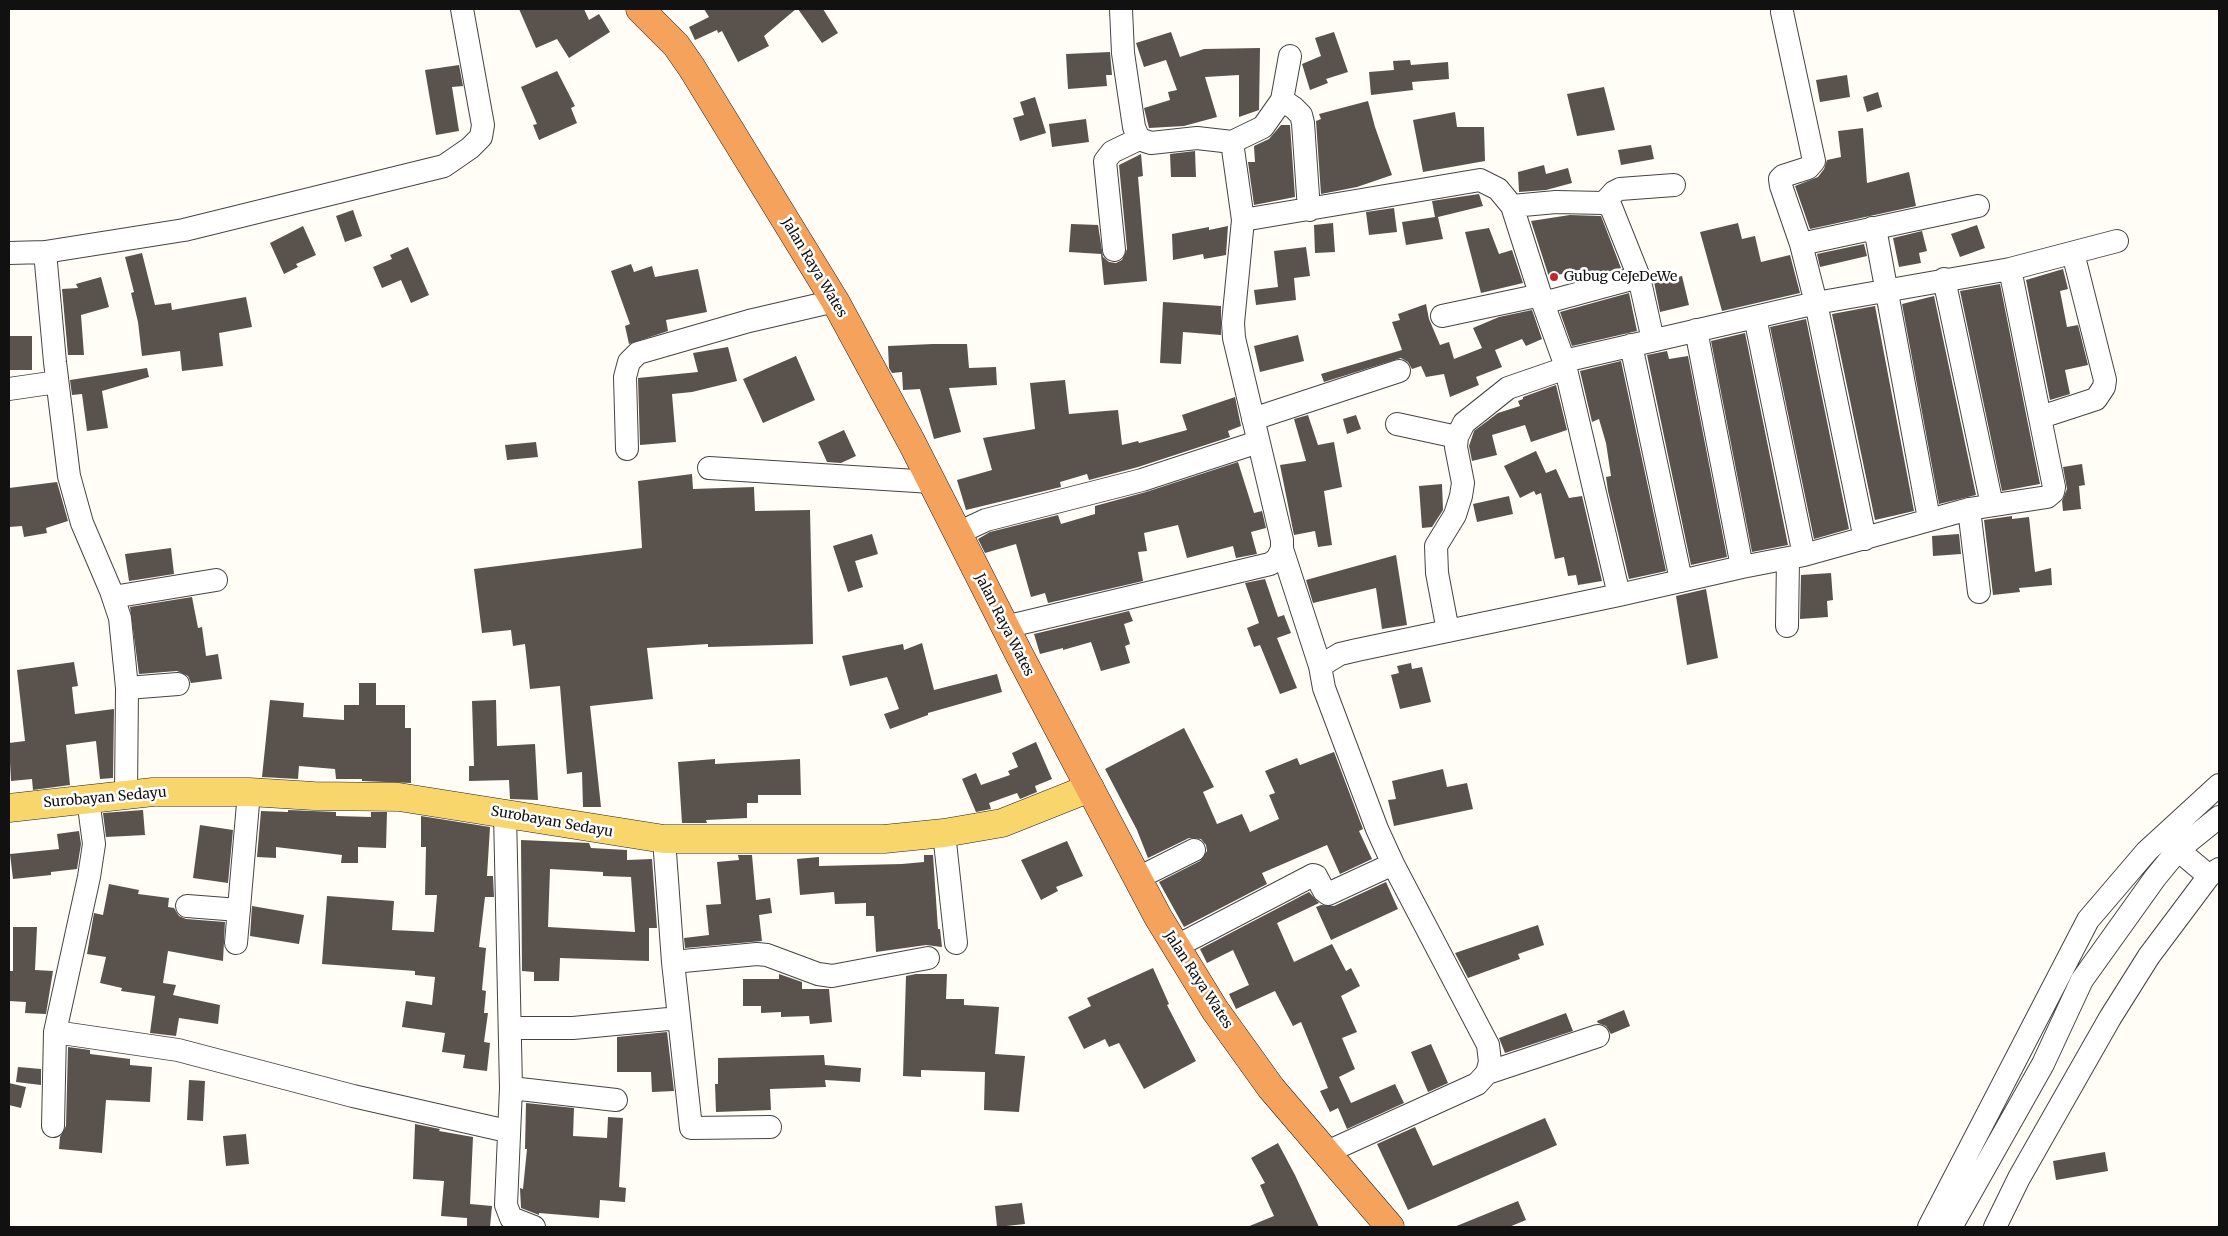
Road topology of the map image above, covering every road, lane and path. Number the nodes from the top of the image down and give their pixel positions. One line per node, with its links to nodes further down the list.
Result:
1 (462, 9): 19 (street)
2 (640, 9): 27 (highway, Jalan Raya Wates)
3 (1120, 9): 7 (street)
4 (1782, 12): 17 (street)
5 (1290, 56): 6 (street)
6 (1282, 100): 8 (street); 13 (street)
7 (1139, 139): 8 (street); 18 (street)
8 (1232, 142): 14 (street)
9 (1674, 185): 10 (street)
10 (1604, 203): 11 (street); 23 (street)
11 (1512, 206): 13 (street); 26 (street)
12 (1978, 206): 15 (street)
13 (1309, 210): 14 (street)
14 (1242, 220): 39 (street)
15 (1872, 228): 17 (street); 25 (street)
16 (2117, 241): 21 (street)
17 (1801, 244): 28 (street)
18 (1114, 250)
19 (45, 252): 20 (street); 36 (street)
20 (9, 253)
21 (2073, 254): 22 (street); 38 (street)
22 (2010, 269): 24 (street); 38 (street)
23 (1639, 276): 26 (street); 32 (street)
24 (1944, 279): 25 (street); 46 (street)
25 (1886, 290): 28 (street); 48 (street)
26 (1542, 299): 29 (street); 34 (street)
27 (836, 301): 43 (street); 45 (highway, Jalan Raya Wates)
28 (1816, 303): 30 (street); 50 (street)
29 (1442, 316)
30 (1755, 317): 31 (street); 52 (street)
31 (1696, 330): 32 (street); 53 (street)
32 (1653, 340): 33 (street)
33 (1631, 345): 34 (street); 55 (street)
34 (1565, 364): 41 (street); 57 (street)
35 (1399, 371): 39 (street)
36 (57, 382): 37 (street); 58 (street)
37 (9, 388)
38 (2042, 417): 46 (street)
39 (1253, 419): 42 (street)
40 (1397, 424): 41 (street)
41 (1457, 438): 61 (street)
42 (1258, 442): 49 (street); 51 (street)
43 (627, 450)
44 (709, 468): 45 (street)
45 (932, 482): 49 (highway, Jalan Raya Wates)
46 (1992, 505): 47 (street)
47 (1969, 508): 48 (street); 56 (street)
48 (1929, 519): 50 (street)
49 (958, 533): 60 (highway, Jalan Raya Wates)
50 (1865, 539): 52 (street)
51 (1282, 550): 60 (street); 62 (street)
52 (1796, 557): 53 (street); 59 (street)
53 (1742, 567): 55 (street)
54 (216, 580): 58 (street)
55 (1681, 580): 57 (street)
56 (1980, 592)
57 (1619, 595): 61 (street)
58 (113, 597): 64 (street)
59 (1787, 626)
60 (1005, 627): 66 (highway, Jalan Raya Wates)
61 (1448, 631): 62 (street)
62 (1320, 666): 77 (street)
63 (178, 684): 64 (street)
64 (127, 688): 68 (street)
65 (2219, 785): 102 (street)
66 (1090, 788): 73 (main road, Surobayan Sedayu); 79 (highway, Jalan Raya Wates)
67 (249, 792): 68 (main road, Surobayan Sedayu); 71 (main road, Surobayan Sedayu); 81 (street)
68 (126, 794): 69 (main road, Surobayan Sedayu)
69 (88, 799): 70 (main road, Surobayan Sedayu); 89 (street)
70 (9, 808)
71 (505, 814): 74 (main road, Surobayan Sedayu); 88 (street)
72 (2219, 817): 76 (street)
73 (944, 833): 74 (main road, Surobayan Sedayu); 83 (street)
74 (664, 839): 86 (street)
75 (1194, 850): 79 (street)
76 (2178, 850): 78 (street); 91 (street)
77 (1393, 864): 84 (street); 92 (street)
78 (2214, 872): 93 (street)
79 (1138, 878): 84 (highway, Jalan Raya Wates)
80 (187, 906): 81 (street)
81 (239, 910): 82 (street)
82 (236, 942)
83 (956, 943)
84 (1177, 946): 99 (highway, Jalan Raya Wates)
85 (928, 958): 86 (street)
86 (673, 962): 87 (street)
87 (679, 1018): 88 (street); 97 (street)
88 (510, 1028): 94 (street)
89 (55, 1032): 96 (street); 98 (street)
90 (1598, 1036): 92 (street)
91 (2043, 1064): 93 (street); 103 (street)
92 (1487, 1073): 99 (street)
93 (2076, 1081): 104 (street)
94 (511, 1088): 95 (street); 98 (street)
95 (616, 1100)
96 (53, 1126)
97 (770, 1128)
98 (507, 1131): 100 (street)
99 (1325, 1153): 101 (highway, Jalan Raya Wates)
100 (534, 1227)
101 (1390, 1227)
102 (1929, 1227)
103 (1951, 1227)
104 (1994, 1227)

